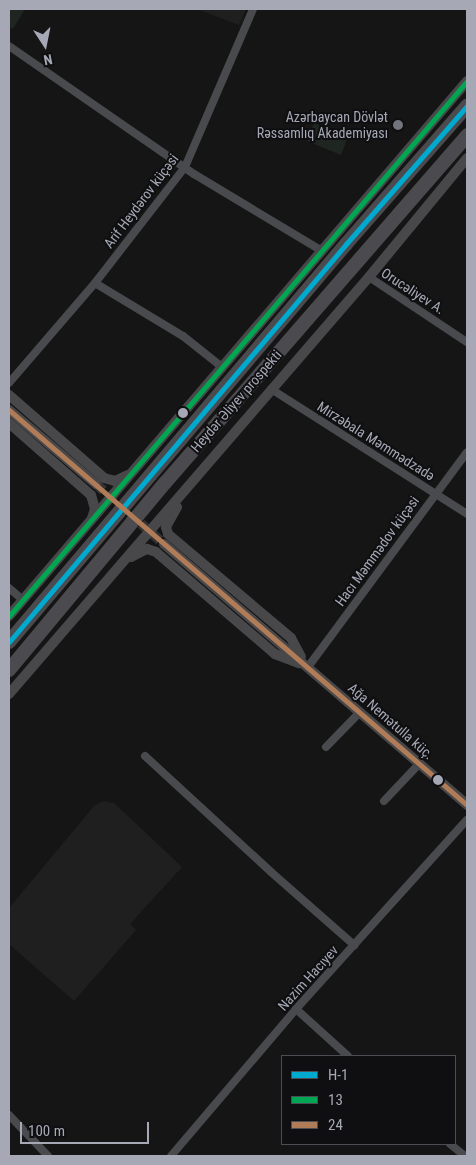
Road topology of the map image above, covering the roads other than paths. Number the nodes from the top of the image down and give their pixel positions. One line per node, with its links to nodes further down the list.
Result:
1 (253, 9): 7 (street, Arif Heydərov küçəsi)
2 (9, 46): 7 (street)
3 (467, 81): 8 (main road)
4 (467, 106): 30 (highway, Heydər Əliyev prospekti)
5 (467, 135): 32 (highway, Heydər Əliyev prospekti)
6 (467, 158): 9 (main road)
7 (185, 167): 8 (street); 10 (street, Arif Heydərov küçəsi)
8 (322, 251): 12 (main road)
9 (369, 277): 11 (street, Orucəliyev A.); 14 (main road)
10 (95, 283): 12 (street); 13 (street, Arif Heydərov küçəsi)
11 (467, 342)
12 (222, 367): 19 (main road)
13 (9, 383)
14 (271, 389): 21 (main road); 22 (street, Mirzəbala Məmmədzadə)
15 (9, 395): 19 (main road)
16 (9, 410): 20 (main road)
17 (9, 423): 24 (main road)
18 (467, 452): 22 (street, Hacı Məmmədov küçəsi)
19 (131, 473): 24 (main road)
20 (96, 484)
21 (190, 486): 26 (main road); 31 (main road)
22 (436, 492): 23 (street, Mirzəbala Məmmədzadə); 31 (street, Hacı Məmmədov küçəsi)
23 (467, 514)
24 (92, 520): 28 (main road)
25 (164, 544): 31 (main road, Ağa Nemətulla küç.)
26 (118, 566): 31 (main road); 33 (main road)
27 (9, 588): 28 (street)
28 (23, 600): 29 (main road)
29 (9, 616)
30 (9, 642)
31 (306, 666): 34 (main road, Ağa Nemətulla küç.)
32 (9, 670)
33 (9, 694)
34 (360, 712): 35 (street); 37 (main road, Ağa Nemətulla küç.)
35 (326, 747)
36 (145, 756): 41 (street)
37 (419, 764): 38 (street); 39 (main road, Ağa Nemətulla küç.)
38 (384, 801)
39 (467, 806)
40 (467, 820): 41 (street, Nazim Hacıyev)
41 (354, 945): 42 (street, Nazim Hacıyev)
42 (296, 1009): 43 (street); 47 (street, Nazim Hacıyev)
43 (347, 1055)
44 (9, 1114): 46 (street)
45 (451, 1145): 48 (street)
46 (48, 1156)
47 (171, 1156)
48 (465, 1156)

